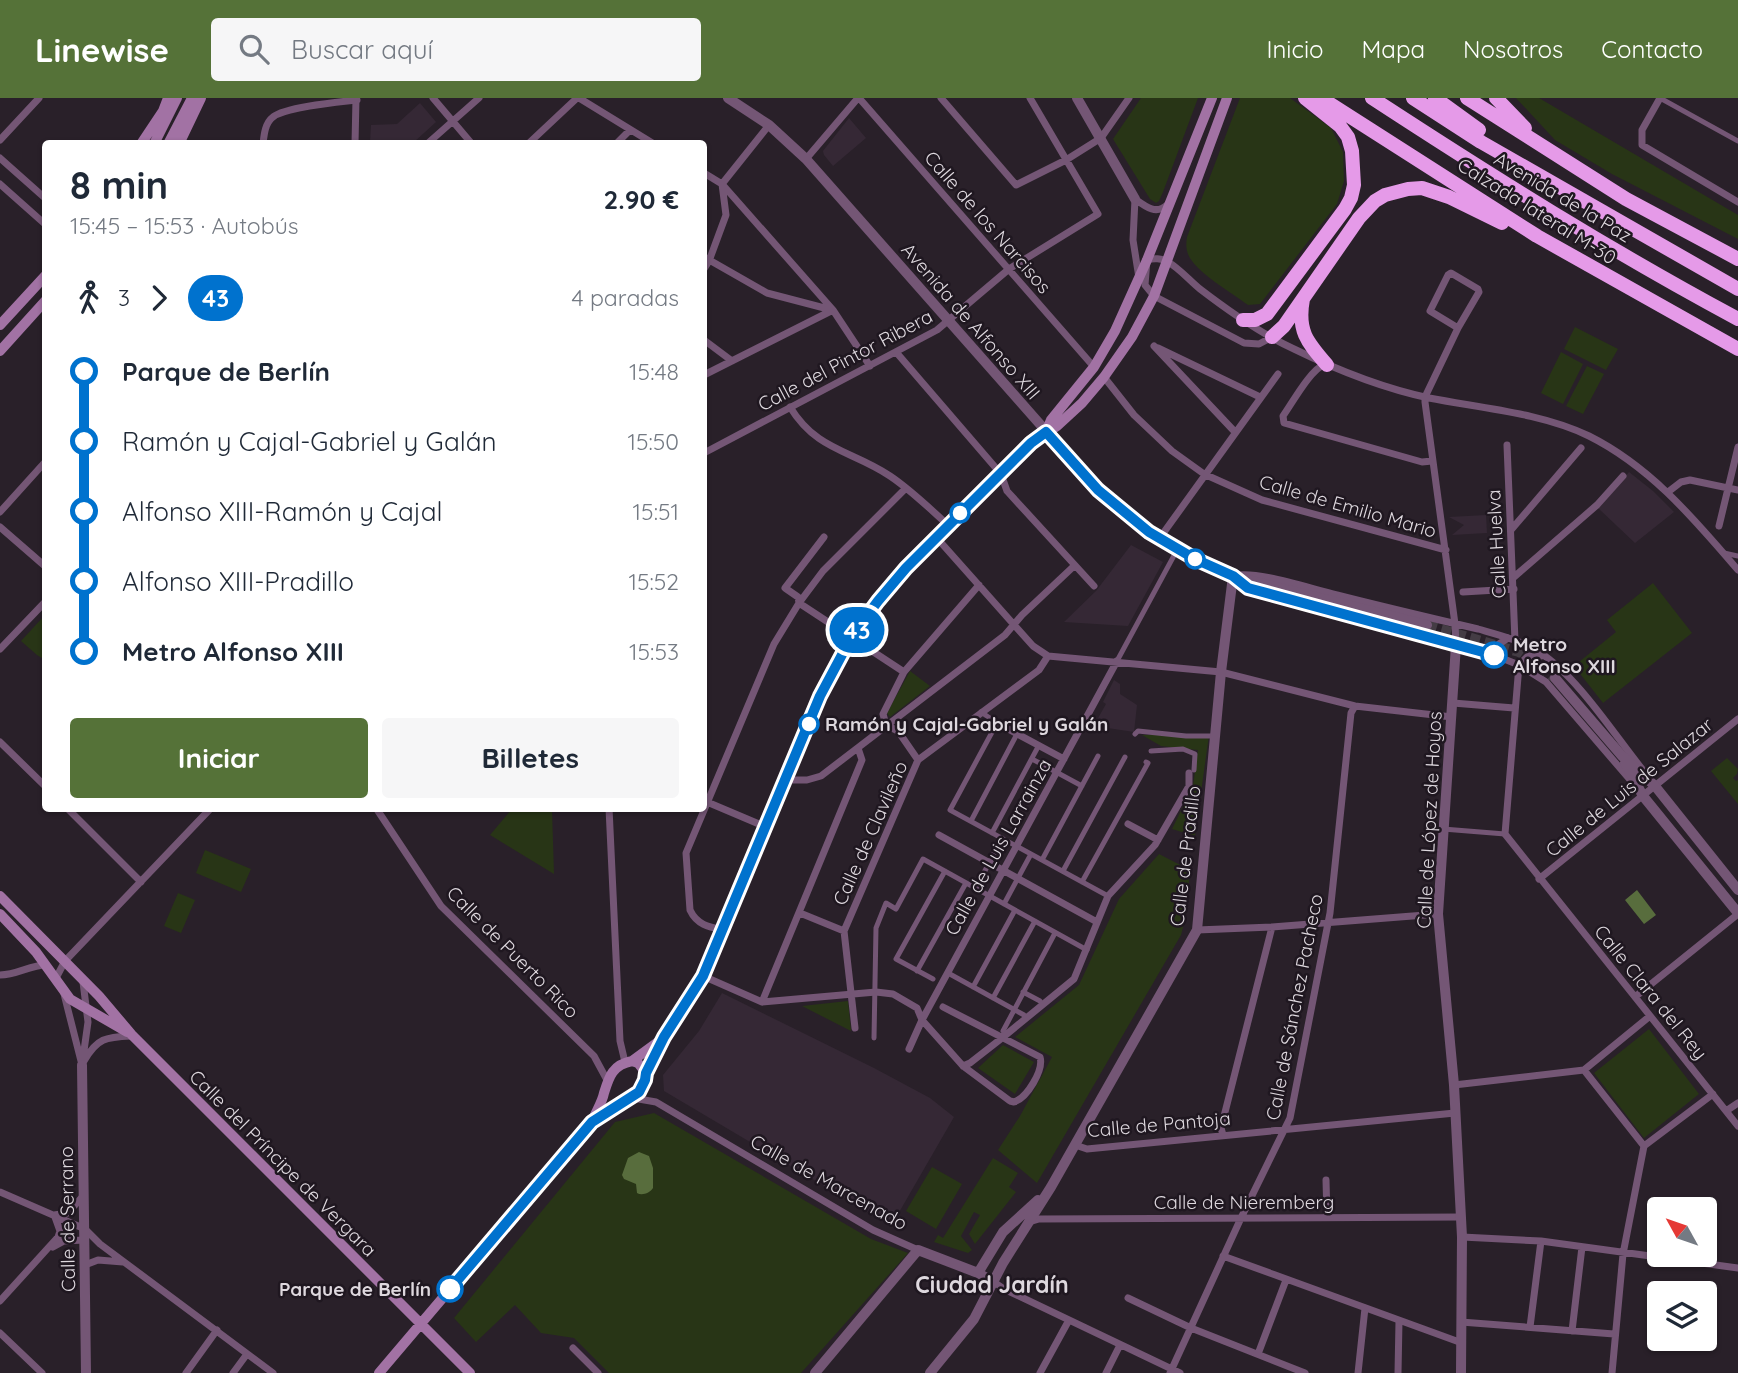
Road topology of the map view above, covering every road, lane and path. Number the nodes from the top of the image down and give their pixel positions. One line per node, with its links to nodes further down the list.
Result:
1 (39, 98): 31 (street)
2 (168, 98): 32 (main road)
3 (177, 98): 33 (main road)
4 (192, 98): 34 (main road)
5 (201, 98): 35 (main road)
6 (433, 98): 27 (street)
7 (479, 98): 27 (street)
8 (578, 98): 29 (street); 40 (street)
9 (728, 98): 28 (street, Avenida de Alfonso XIII)
10 (847, 98): 11 (street)
11 (857, 98): 45 (street); 63 (street, Calle de los Narcisos)
12 (942, 98): 46 (street)
13 (1030, 98): 46 (street)
14 (1077, 98): 30 (street)
15 (1129, 98): 30 (street)
16 (1212, 98): 53 (main road)
17 (1227, 98): 62 (main road)
18 (1306, 98): 72 (highway)
19 (1321, 98): 57 (highway, Calzada lateral M-30)
20 (1373, 98): 71 (highway, Avenida de la Paz)
21 (1413, 98): 55 (highway, Avenida de la Paz)
22 (1435, 98): 55 (highway)
23 (1467, 98): 47 (highway)
24 (1496, 98): 47 (highway)
25 (1660, 98): 43 (street); 54 (street)
26 (356, 99): 36 (street); 37 (street)
27 (453, 121): 38 (street); 39 (street)
28 (769, 125): 45 (street, Avenida de Alfonso XIII); 50 (street)
29 (630, 130): 41 (street); 42 (street)
30 (1101, 138): 46 (street); 52 (street)
31 (0, 140)
32 (144, 140)
33 (156, 140)
34 (169, 140)
35 (181, 140)
36 (264, 140)
37 (355, 140)
38 (431, 140)
39 (469, 140)
40 (532, 140)
41 (620, 140)
42 (648, 140)
43 (1738, 141)
44 (0, 158): 51 (street)
45 (806, 159): 73 (street, Avenida de Alfonso XIII)
46 (1066, 160): 63 (street, Calle del Pintor Ribera)
47 (1581, 171): 59 (highway)
48 (707, 175): 50 (street)
49 (0, 184): 56 (street)
50 (722, 184): 58 (street); 70 (street)
51 (42, 195)
52 (1135, 199): 53 (street); 65 (street)
53 (1170, 202): 61 (main road)
54 (1738, 202)
55 (1606, 213): 66 (highway, Avenida de la Paz)
56 (42, 221)
57 (1536, 236): 67 (highway); 78 (highway, Calzada lateral M-30)
58 (707, 257)
59 (1738, 259)
60 (707, 260): 70 (street)
61 (1147, 260): 62 (street); 65 (main road); 68 (street)
62 (1167, 261): 68 (main road); 72 (street)
63 (1009, 269): 73 (street, Calle del Pintor Ribera); 84 (street, Calle de los Narcisos)
64 (42, 279): 74 (main road)
65 (1139, 280): 84 (main road)
66 (1738, 289)
67 (1304, 295): 76 (highway); 82 (highway)
68 (1154, 296): 76 (street); 87 (main road)
69 (42, 304): 79 (main road)
70 (833, 310): 81 (street); 83 (street)
71 (1738, 319)
72 (1243, 320): 76 (street)
73 (949, 322): 80 (street, Calle del Pintor Ribera); 91 (street, Avenida de Alfonso XIII)
74 (0, 325)
75 (1458, 328): 75 (street); 89 (street)
76 (1272, 337): 82 (street)
77 (707, 342): 81 (street)
78 (1738, 349)
79 (0, 351)
80 (896, 352): 83 (street, Calle del Pintor Ribera); 99 (street)
81 (732, 361): 85 (street)
82 (1326, 364): 89 (street); 97 (street)
83 (870, 366): 90 (street, Calle del Pintor Ribera)
84 (1094, 367): 91 (main road)
85 (707, 374)
86 (1278, 374): 88 (street)
87 (1104, 377): 91 (main road); 100 (street, Calle de Emilio Mario)
88 (1261, 397): 92 (street); 92 (street)
89 (1425, 397): 97 (street, Calle de López de Hoyos); 105 (street)
90 (790, 407): 96 (street, Calle del Pintor Ribera); 102 (street)
91 (1046, 432): 99 (main road); 113 (street, Avenida de Alfonso XIII)
92 (1235, 432): 100 (street)
93 (1507, 445): 110 (street, Calle Huelva)
94 (1738, 447): 103 (street)
95 (1581, 448): 110 (street)
96 (707, 451)
97 (1432, 461): 116 (street, Calle de López de Hoyos)
98 (42, 465): 106 (street)
99 (1000, 474): 107 (main road); 120 (street)
100 (1204, 474): 113 (street); 116 (street, Calle de Emilio Mario)
101 (1623, 476): 123 (street)
102 (906, 488): 107 (street); 128 (street)
103 (1728, 488): 104 (street); 105 (street); 108 (street)
104 (1738, 490)
105 (1668, 492): 114 (street)
106 (0, 512)
107 (948, 525): 112 (main road)
108 (1719, 526): 114 (street)
109 (0, 527): 119 (street)
110 (1511, 530): 123 (street, Calle Huelva)
111 (824, 537): 128 (street)
112 (936, 537): 124 (street); 133 (main road)
113 (1159, 539): 115 (street, Avenida de Alfonso XIII)
114 (1714, 542): 117 (street)
115 (1177, 550): 122 (street, Avenida de Alfonso XIII); 140 (street, Calle de Luis Larrainza)
116 (1446, 550): 130 (street, Calle de López de Hoyos)
117 (1723, 553): 118 (street); 121 (street)
118 (1738, 556)
119 (42, 564)
120 (1074, 566): 125 (street); 131 (street)
121 (1738, 570)
122 (1233, 576): 130 (street, Avenida de Alfonso XIII); 132 (street, Avenida de Alfonso XIII); 135 (street, Avenida de Alfonso XIII); 143 (street, Calle de Pradillo)
123 (1514, 577): 126 (street, Calle Huelva)
124 (979, 585): 131 (street); 142 (street)
125 (1094, 586)
126 (1514, 589): 127 (street); 134 (street, Calle Huelva)
127 (1463, 592)
128 (799, 603): 133 (street); 174 (street)
129 (42, 605): 136 (street)
130 (1455, 624): 134 (street, Avenida de Alfonso XIII); 135 (street, Calle de López de Hoyos)
131 (1014, 625): 137 (street); 152 (street)
132 (1427, 625)
133 (852, 636): 142 (street); 169 (main road)
134 (1512, 639): 138 (street, Avenida de Alfonso XIII); 139 (street)
135 (1456, 645): 139 (street, Avenida de Alfonso XIII); 145 (street, Calle de López de Hoyos)
136 (0, 649)
137 (1048, 656): 140 (street); 148 (street, Calle de Clavileño)
138 (1545, 656): 141 (street); 172 (street, Avenida de Alfonso XIII)
139 (1501, 658): 141 (street, Avenida de Alfonso XIII)
140 (1117, 661): 143 (street); 164 (street, Calle de Luis Larrainza)
141 (1519, 665): 147 (street); 173 (street, Avenida de Alfonso XIII)
142 (904, 672): 152 (street)
143 (1221, 672): 146 (street); 221 (street, Calle de Pradillo)
144 (1555, 678): 161 (street)
145 (1453, 702): 147 (street); 149 (street, Calle de López de Hoyos)
146 (1355, 706): 149 (street); 217 (street, Calle de Sánchez Pacheco)
147 (1514, 708): 186 (street)
148 (981, 712): 151 (street); 165 (street, Calle de Clavileño)
149 (1452, 717): 184 (street, Calle de López de Hoyos)
150 (1738, 719): 172 (street, Calle de Luis de Salazar)
151 (997, 723): 153 (street); 181 (street)
152 (886, 725): 158 (street); 165 (street)
153 (1017, 734): 157 (street); 181 (street)
154 (1135, 734): 155 (street)
155 (1212, 736)
156 (0, 742): 170 (street)
157 (1039, 745): 163 (street); 164 (street)
158 (858, 748): 169 (street); 211 (street)
159 (1152, 751): 167 (street)
160 (1098, 756): 171 (street)
161 (1622, 756): 172 (street); 173 (street)
162 (1125, 757): 197 (street)
163 (1032, 759): 168 (street); 185 (street)
164 (1064, 759): 168 (street, Calle de Luis Larrainza)
165 (918, 760): 220 (street, Calle de Clavileño)
166 (1146, 762): 180 (street)
167 (1191, 771): 189 (street)
168 (1057, 772): 171 (street); 190 (street, Calle de Luis Larrainza)
169 (786, 780): 183 (main road)
170 (42, 783)
171 (1082, 786): 193 (street)
172 (1655, 786): 173 (street, Calle de Luis de Salazar); 198 (street)
173 (1643, 796): 191 (street); 200 (street, Calle de Luis de Salazar)
174 (707, 802): 183 (street)
175 (71, 812): 201 (street)
176 (207, 812): 201 (street)
177 (379, 812): 260 (street, Calle de Puerto Rico)
178 (609, 812): 254 (street)
179 (703, 812): 219 (street)
180 (1117, 818): 182 (street); 202 (street)
181 (971, 821): 185 (street)
182 (1128, 824): 189 (street)
183 (766, 827): 219 (main road)
184 (1443, 829): 186 (street); 214 (street, Calle de López de Hoyos)
185 (992, 833): 188 (street)
186 (1504, 834): 200 (street, Calle Clara del Rey)
187 (939, 835): 194 (street)
188 (1002, 838): 190 (street); 194 (street)
189 (1158, 840): 208 (street)
190 (1017, 846): 192 (street); 196 (street, Calle de Luis Larrainza)
191 (1689, 853): 198 (street); 212 (street)
192 (1031, 854): 193 (street); 199 (street)
193 (1042, 860): 197 (street)
194 (989, 863): 196 (street); 204 (street)
195 (945, 871): 203 (street); 226 (street); 235 (street)
196 (1004, 871): 199 (street); 207 (street, Calle de Luis Larrainza)
197 (1063, 871): 202 (street)
198 (1728, 877): 205 (street)
199 (1018, 878): 209 (street); 216 (street)
200 (1539, 879): 238 (street, Calle Clara del Rey)
201 (141, 882): 224 (street)
202 (1082, 882): 208 (street)
203 (966, 883): 204 (street); 226 (street)
204 (976, 888): 207 (street)
205 (1738, 890)
206 (0, 896): 224 (main road, Calle del Príncipe de Vergara)
207 (990, 896): 209 (street); 227 (street, Calle de Luis Larrainza)
208 (1108, 896): 216 (street)
209 (1004, 904): 210 (street)
210 (1014, 910): 215 (street); 233 (street)
211 (800, 913): 220 (street); 241 (street)
212 (1738, 913): 238 (street)
213 (0, 914): 225 (main road, Calle del Príncipe de Vergara)
214 (1438, 914): 217 (street); 259 (street, Calle de López de Hoyos)
215 (1035, 921): 222 (street); 239 (street)
216 (1097, 922): 223 (street)
217 (1329, 923): 218 (street); 270 (street, Calle de Sánchez Pacheco)
218 (1272, 927): 221 (street); 271 (street)
219 (724, 930): 229 (main road)
220 (844, 930): 237 (street, Calle de Clavileño)
221 (1198, 930): 272 (street, Calle de Pradillo)
222 (1055, 933): 223 (street); 236 (street)
223 (1087, 950): 250 (street)
224 (65, 961): 230 (street); 231 (main road, Calle del Príncipe de Vergara)
225 (46, 965): 228 (street); 230 (main road, Calle del Príncipe de Vergara)
226 (917, 971): 232 (street)
227 (948, 973): 233 (street); 247 (street, Calle de Luis Larrainza)
228 (0, 975)
229 (703, 976): 241 (street); 251 (main road)
230 (56, 978): 234 (main road, Calle del Príncipe de Vergara)
231 (83, 979): 244 (street); 249 (main road, Calle del Príncipe de Vergara)
232 (933, 979)
233 (973, 987): 239 (street)
234 (63, 992): 244 (main road, Calle del Príncipe de Vergara); 255 (street)
235 (876, 992): 237 (street); 247 (street); 252 (street)
236 (1023, 992): 240 (street); 243 (street)
237 (851, 995): 241 (street); 248 (street, Calle de Clavileño)
238 (1635, 997): 246 (street, Calle Clara del Rey)
239 (993, 998): 243 (street)
240 (1040, 1001)
241 (762, 1002)
242 (943, 1007): 250 (street)
243 (1014, 1009): 245 (street); 250 (street)
244 (87, 1010): 249 (main road, Calle del Príncipe de Vergara); 255 (street)
245 (1024, 1014)
246 (1650, 1016): 257 (street); 261 (street, Calle Clara del Rey)
247 (922, 1020): 253 (street, Calle de Luis Larrainza); 256 (street)
248 (855, 1028)
249 (132, 1035): 255 (street); 305 (main road, Calle del Príncipe de Vergara)
250 (1002, 1035): 256 (street); 256 (street)
251 (664, 1037): 254 (main road); 258 (main road)
252 (874, 1038)
253 (909, 1049)
254 (628, 1061): 258 (main road); 260 (main road)
255 (82, 1065): 277 (street, Calle de Serrano)
256 (963, 1066)
257 (1584, 1070): 259 (street); 273 (street)
258 (645, 1077): 262 (main road); 263 (street)
259 (1454, 1085): 267 (street, Calle de López de Hoyos)
260 (606, 1086): 264 (main road); 268 (main road)
261 (1713, 1094): 266 (street, Calle Clara del Rey); 273 (street)
262 (633, 1098): 263 (street, Calle de Marcenado); 264 (main road)
263 (656, 1102): 290 (street, Calle de Marcenado)
264 (620, 1103): 268 (main road)
265 (1738, 1103): 266 (street)
266 (1726, 1111): 269 (street, Calle Clara del Rey)
267 (1455, 1113): 270 (street, Calle de Pantoja); 279 (street, Calle de López de Hoyos)
268 (592, 1122): 305 (main road)
269 (1738, 1126)
270 (1286, 1129): 271 (street, Calle de Pantoja); 281 (street, Calle de Sánchez Pacheco)
271 (1223, 1135): 272 (street, Calle de Pantoja)
272 (1074, 1144): 275 (street, Calle de Pradillo)
273 (1644, 1146): 291 (street)
274 (1326, 1180): 280 (street)
275 (1051, 1186): 282 (street, Calle de Pradillo); 283 (street, Calle de Pradillo)
276 (0, 1192): 278 (street)
277 (83, 1196): 278 (street); 284 (street, Calle de Serrano)
278 (54, 1215): 284 (street); 289 (street)
279 (1460, 1216): 280 (street, Calle de Nieremberg); 285 (street, Calle de López de Hoyos)
280 (1326, 1217): 281 (street, Calle de Nieremberg)
281 (1241, 1218): 282 (street, Calle de Nieremberg); 292 (street, Calle de Sánchez Pacheco)
282 (1029, 1222): 287 (street, Calle de Pradillo)
283 (1003, 1232): 287 (street); 296 (street, Calle de Pradillo)
284 (84, 1234): 289 (street); 293 (street); 294 (street, Calle de Serrano)
285 (1462, 1237): 286 (street); 304 (street, Calle de López de Hoyos)
286 (1541, 1241): 288 (street); 306 (street)
287 (1015, 1243): 298 (street, Calle de Pradillo)
288 (1581, 1247): 291 (street); 309 (street)
289 (50, 1249): 300 (street)
290 (918, 1250): 296 (street, Calle de Marcenado); 327 (street)
291 (1623, 1254): 295 (street); 311 (street)
292 (1223, 1256): 297 (street); 307 (street, Calle de Sánchez Pacheco)
293 (127, 1263): 294 (street); 308 (street)
294 (85, 1265): 320 (street, Calle de Serrano)
295 (1738, 1268)
296 (978, 1273): 298 (street, Calle de Marcenado)
297 (1286, 1280): 301 (street); 316 (street)
298 (994, 1282): 302 (street, Calle de Marcenado); 328 (street, Calle de Pradillo)
299 (1128, 1298): 307 (street)
300 (0, 1301)
301 (1365, 1308): 303 (street); 331 (street)
302 (1069, 1320): 313 (street, Calle de Marcenado); 329 (street)
303 (1399, 1321): 312 (street); 332 (street)
304 (1461, 1322): 306 (street); 312 (street, Calle de López de Hoyos)
305 (421, 1323): 324 (main road); 325 (main road, Calle del Príncipe de Vergara)
306 (1530, 1327): 309 (street)
307 (1191, 1328): 316 (street); 317 (street, Calle de Sánchez Pacheco)
308 (217, 1330): 315 (street); 321 (street)
309 (1572, 1331): 311 (street)
310 (0, 1334): 319 (street)
311 (1614, 1335): 334 (street)
312 (1462, 1343): 333 (street, Calle de López de Hoyos)
313 (1120, 1345): 317 (street, Calle de Marcenado); 330 (street)
314 (573, 1348): 326 (street)
315 (247, 1354): 322 (street); 323 (street)
316 (1258, 1354): 318 (street)
317 (1174, 1372)
318 (1302, 1372)
319 (41, 1373)
320 (86, 1373)
321 (186, 1373)
322 (233, 1373)
323 (273, 1373)
324 (379, 1373)
325 (470, 1373)
326 (598, 1373)
327 (815, 1373)
328 (930, 1373)
329 (1040, 1373)
330 (1106, 1373)
331 (1358, 1373)
332 (1398, 1373)
333 (1461, 1373)
334 (1612, 1373)

